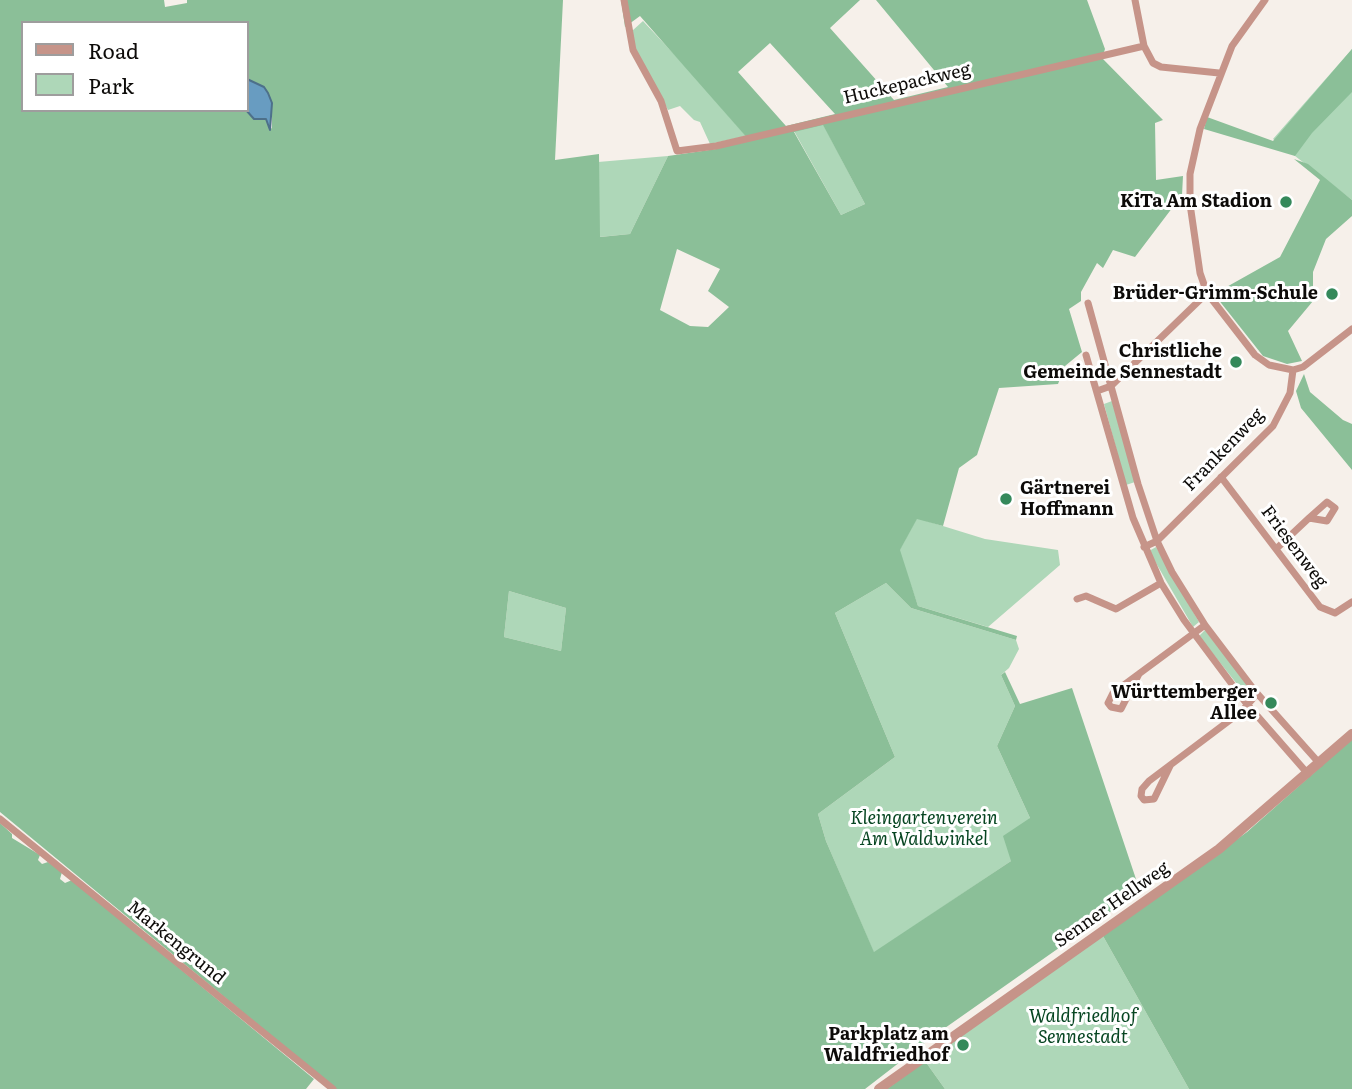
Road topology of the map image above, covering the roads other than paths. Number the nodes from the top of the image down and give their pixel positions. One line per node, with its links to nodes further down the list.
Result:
1 (624, 0): 4 (street, Huckepackweg)
2 (1135, 0): 4 (street)
3 (1265, 0): 5 (street)
4 (1144, 46): 5 (street)
5 (1219, 73): 6 (street)
6 (1207, 293): 10 (street); 11 (street)
7 (1088, 303): 11 (street)
8 (1352, 329): 10 (street)
9 (1086, 355): 12 (street)
10 (1293, 370): 13 (street, Frankenweg)
11 (1111, 386): 12 (street); 15 (street)
12 (1097, 391): 16 (street)
13 (1221, 477): 15 (street, Frankenweg); 17 (street, Friesenweg)
14 (1309, 518): 17 (street)
15 (1157, 541): 16 (street); 21 (street)
16 (1144, 547): 18 (street)
17 (1276, 549): 20 (street, Friesenweg)
18 (1161, 583): 19 (street); 22 (street)
19 (1077, 599)
20 (1352, 602)
21 (1205, 625): 22 (street); 24 (street)
22 (1194, 633): 23 (street); 25 (street)
23 (1139, 674): 23 (street)
24 (1257, 694): 25 (street); 27 (street)
25 (1246, 703): 28 (street); 29 (street)
26 (1352, 734): 27 (street, Senner Hellweg)
27 (1320, 764): 29 (street, Senner Hellweg)
28 (1170, 766): 28 (street)
29 (1309, 775): 32 (street, Senner Hellweg)
30 (0, 819): 31 (street, Markengrund)
31 (333, 1089)
32 (879, 1089)

